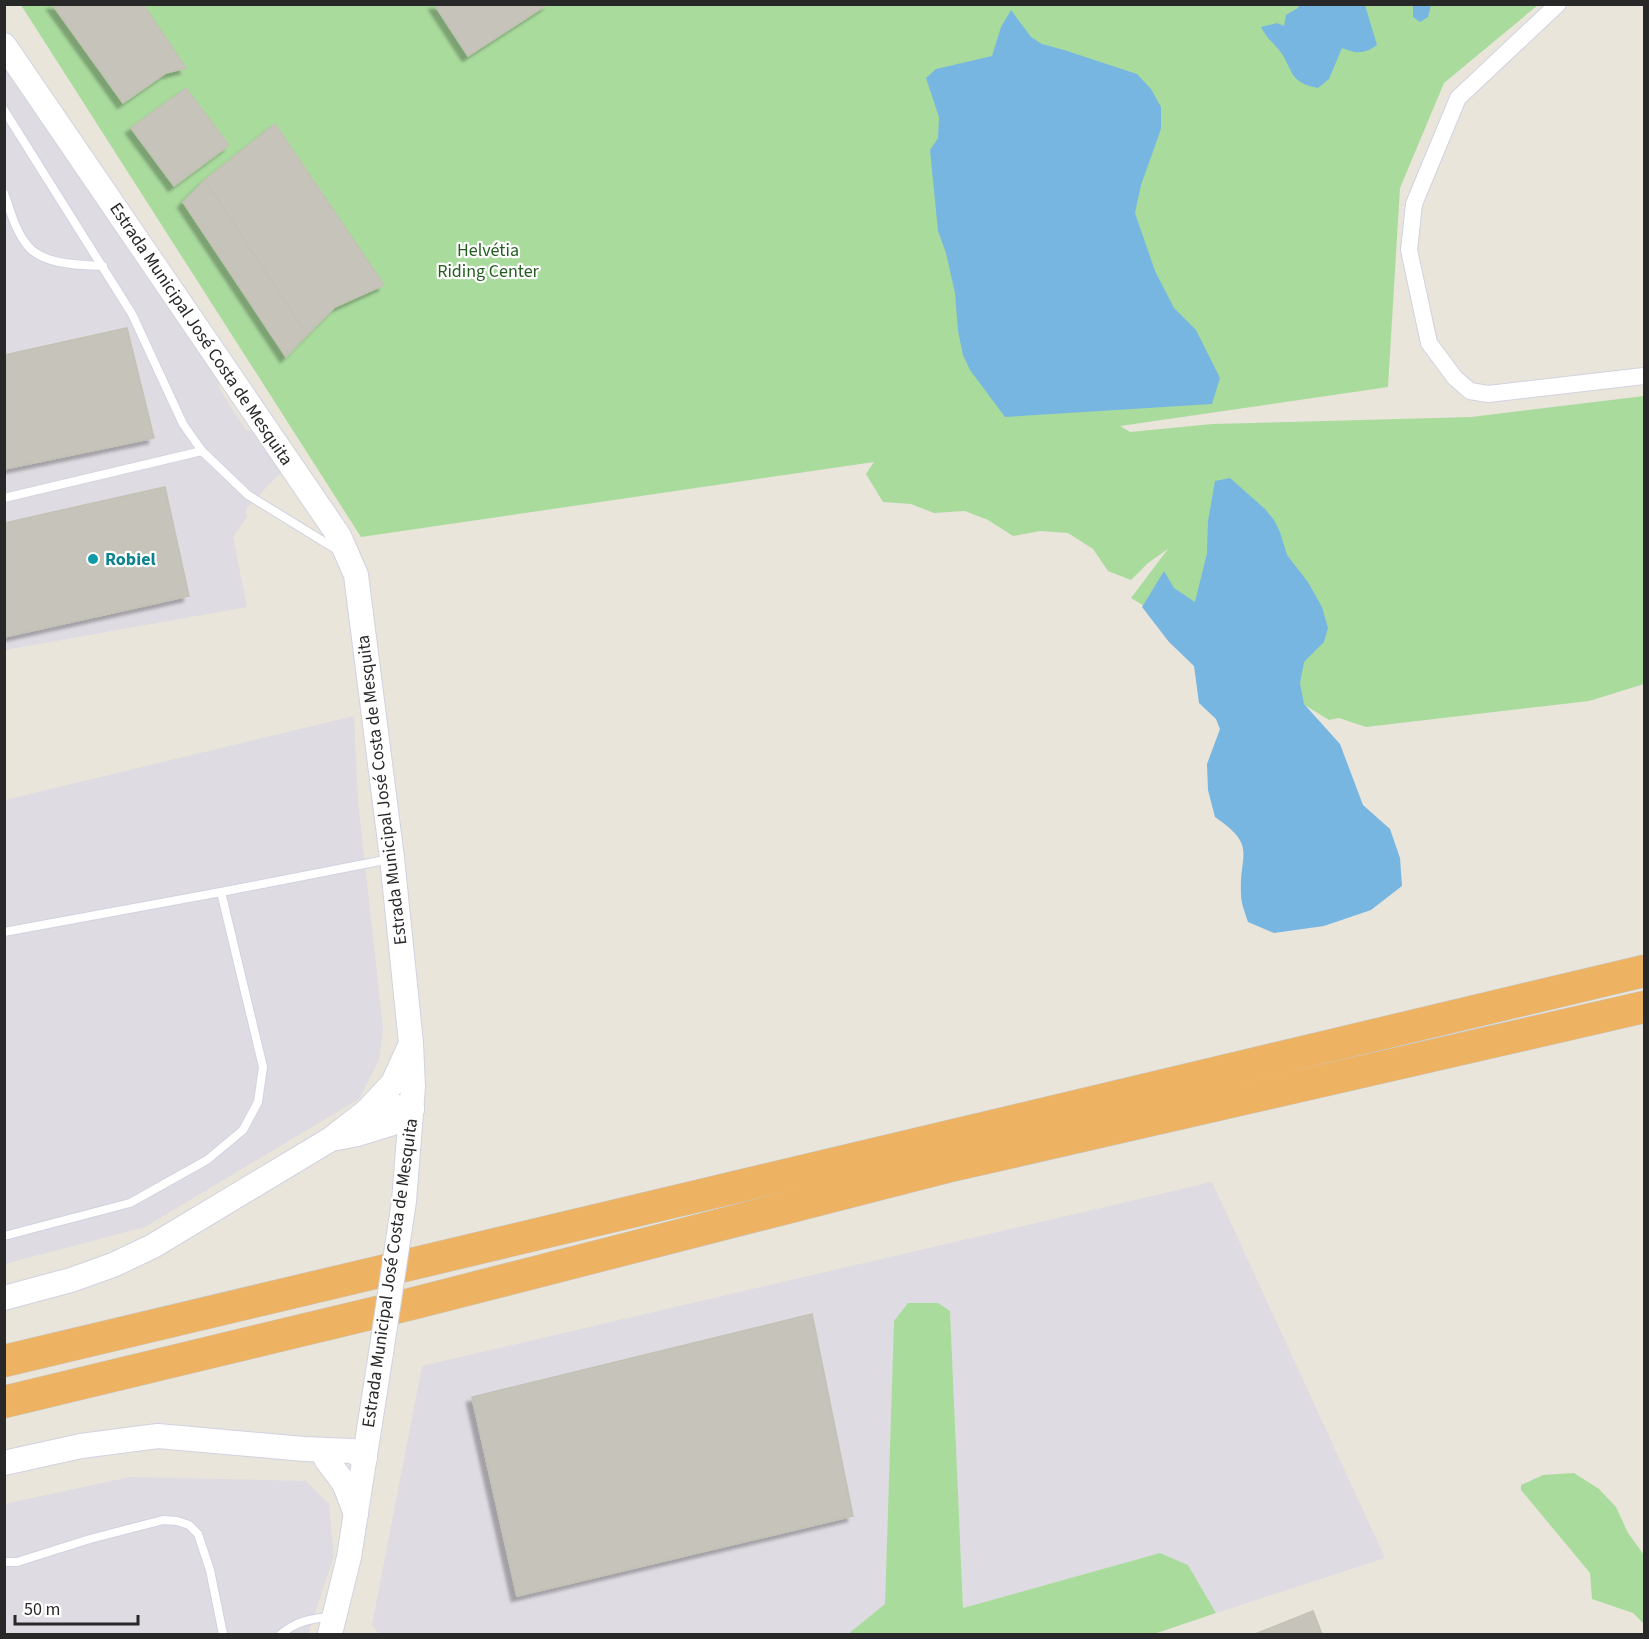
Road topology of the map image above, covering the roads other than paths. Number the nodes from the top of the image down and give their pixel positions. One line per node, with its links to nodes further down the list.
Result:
1 (1557, 4): 6 (street)
2 (4, 45): 9 (main road, Estrada Municipal José Costa de Mesquita)
3 (4, 110): 5 (lane)
4 (4, 193): 5 (lane)
5 (103, 266): 7 (lane)
6 (1644, 376)
7 (202, 451): 8 (lane); 9 (lane)
8 (4, 498)
9 (350, 557): 10 (main road, Estrada Municipal José Costa de Mesquita)
10 (392, 858): 11 (lane); 15 (main road, Estrada Municipal José Costa de Mesquita)
11 (221, 892): 12 (lane); 21 (lane)
12 (4, 932)
13 (1644, 971): 23 (highway)
14 (1644, 1007): 24 (highway)
15 (411, 1043): 16 (main road, Estrada Municipal José Costa de Mesquita); 17 (main road)
16 (412, 1108): 17 (main road); 18 (main road); 20 (main road, Estrada Municipal José Costa de Mesquita)
17 (367, 1111): 19 (main road)
18 (357, 1134): 19 (main road); 20 (main road)
19 (331, 1139): 22 (main road)
20 (408, 1167): 25 (main road, Estrada Municipal José Costa de Mesquita, bridge)
21 (4, 1236)
22 (4, 1298)
23 (4, 1361)
24 (4, 1402)
25 (373, 1408): 26 (main road); 27 (main road, Estrada Municipal José Costa de Mesquita)
26 (319, 1453): 27 (main road); 28 (main road); 29 (main road)
27 (365, 1458): 29 (main road, Estrada Municipal José Costa de Mesquita)
28 (4, 1463)
29 (356, 1514): 31 (main road, Estrada Municipal José Costa de Mesquita)
30 (4, 1562): 32 (lane)
31 (332, 1626): 33 (lane)
32 (223, 1635)
33 (281, 1635)

